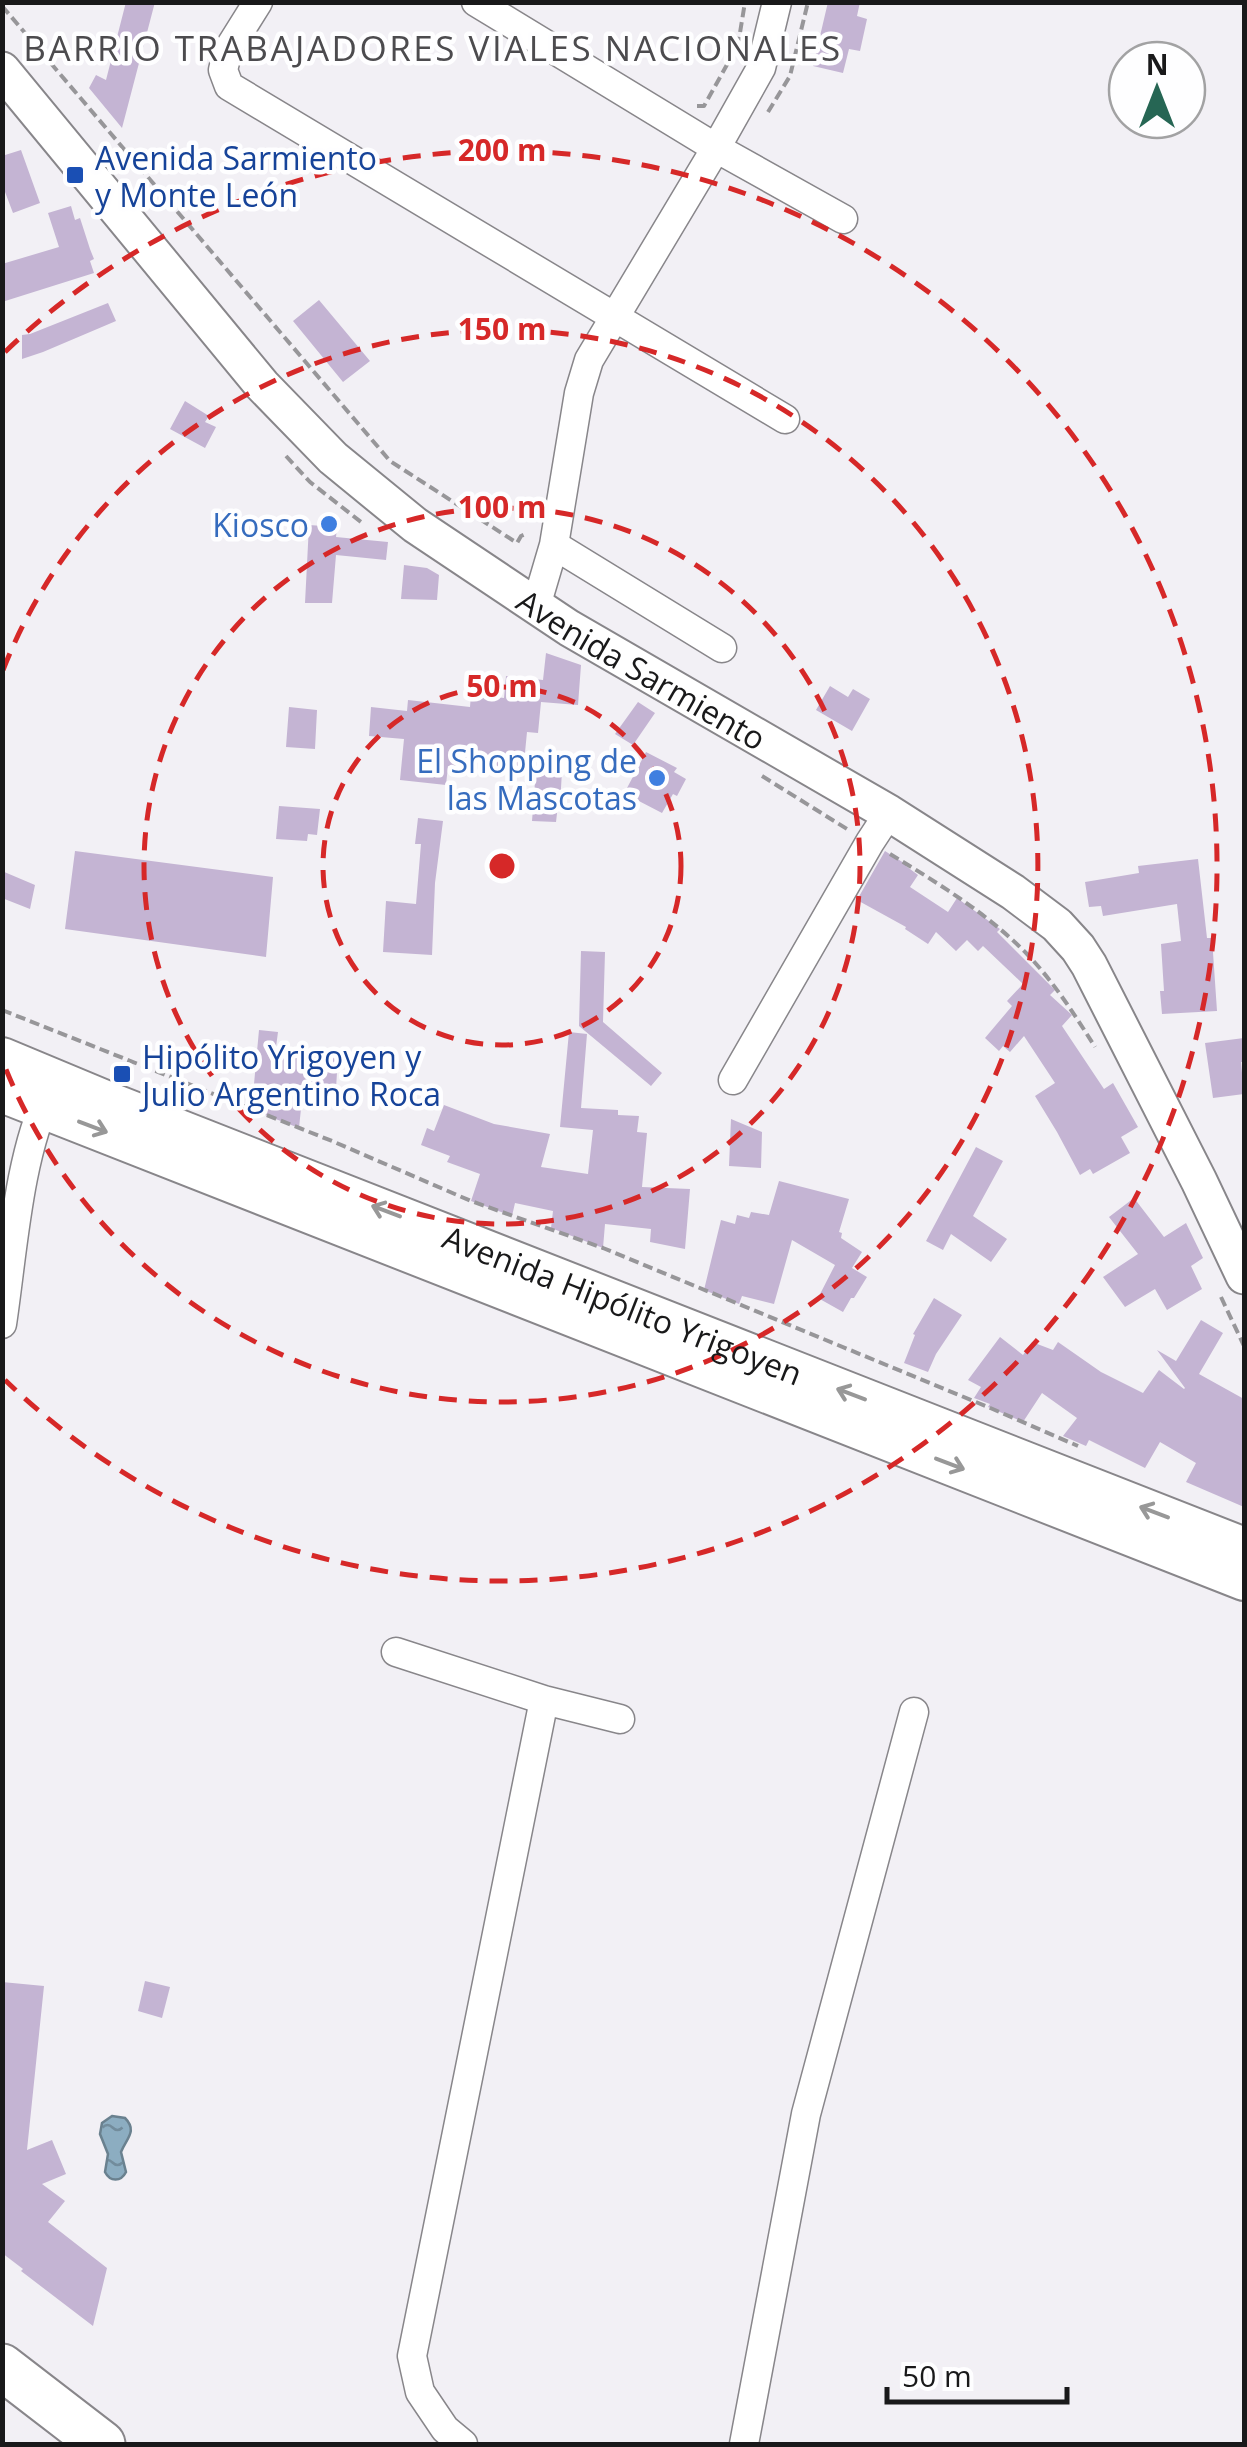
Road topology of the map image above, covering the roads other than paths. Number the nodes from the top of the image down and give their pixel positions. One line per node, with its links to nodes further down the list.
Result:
1 (258, 2): 7 (street)
2 (476, 2): 5 (street)
3 (777, 2): 5 (street)
4 (2, 70): 10 (street, Avenida Sarmiento)
5 (716, 148): 6 (street); 7 (street)
6 (842, 219)
7 (614, 317): 8 (street); 9 (street)
8 (785, 419)
9 (542, 538): 10 (street); 11 (street)
10 (536, 606): 12 (street, Avenida Sarmiento)
11 (722, 648)
12 (890, 813): 14 (street); 17 (street, Avenida Sarmiento)
13 (2, 1058): 16 (main road, Avenida Hipólito Yrigoyen)
14 (732, 1080)
15 (2, 1092): 16 (main road, Avenida Hipólito Yrigoyen)
16 (49, 1093): 18 (main road, Avenida Hipólito Yrigoyen); 19 (street)
17 (1244, 1276)
18 (603, 1312): 20 (main road, Avenida Hipólito Yrigoyen, one-way to 18); 21 (main road, Avenida Hipólito Yrigoyen, one-way to 21)
19 (2, 1324)
20 (1244, 1548)
21 (1244, 1580)
22 (396, 1652): 23 (street)
23 (544, 1700): 25 (street); 28 (street)
24 (914, 1712): 29 (street)
25 (620, 1720)
26 (2, 2366): 27 (main road)
27 (102, 2444)
28 (464, 2444)
29 (744, 2444)

